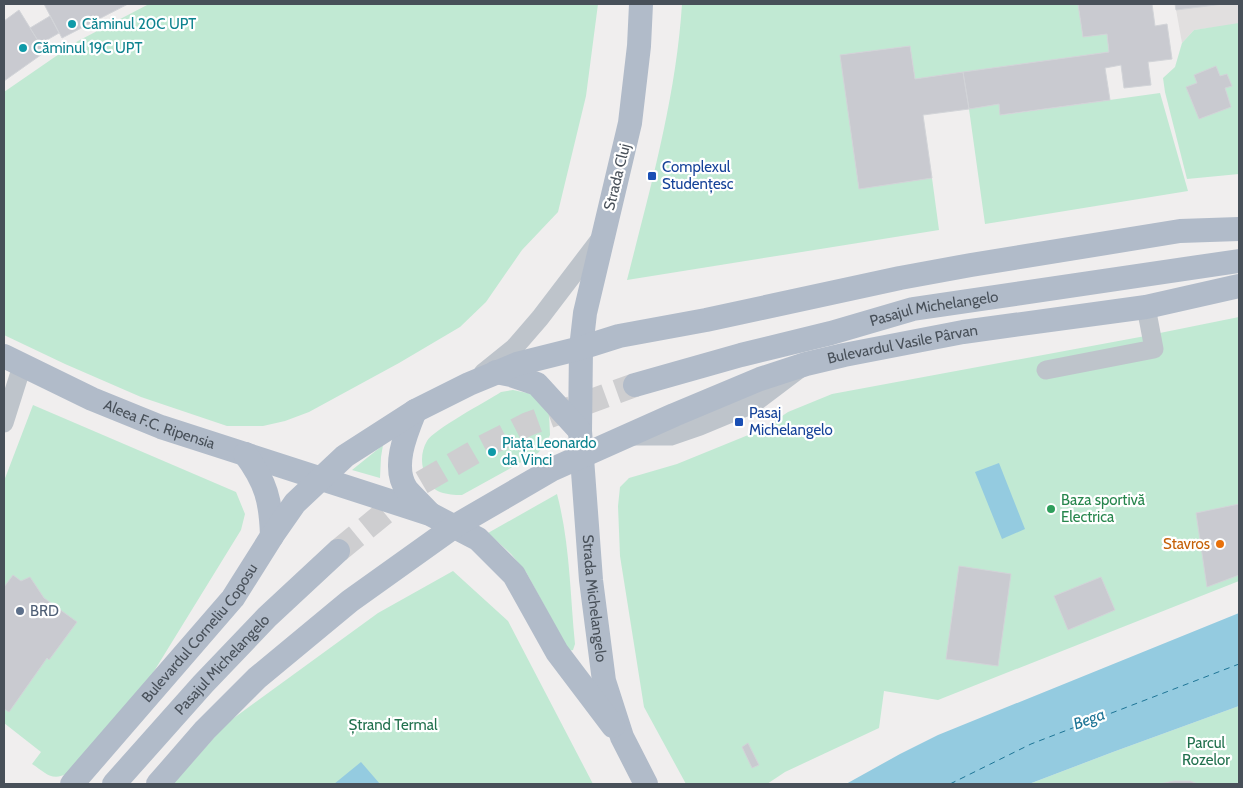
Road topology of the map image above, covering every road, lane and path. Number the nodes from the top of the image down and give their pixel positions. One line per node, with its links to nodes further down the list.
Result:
1 (642, 4): 3 (main road, Strada Cluj)
2 (1239, 229): 7 (main road)
3 (602, 237): 7 (main road, Strada Cluj); 11 (street)
4 (1239, 261): 12 (main road, Pasajul Michelangelo)
5 (1239, 286): 6 (main road, Bulevardul Vasile Pârvan)
6 (1146, 306): 9 (street); 17 (main road, Bulevardul Vasile Pârvan)
7 (581, 348): 10 (main road); 15 (main road)
8 (13, 361): 14 (street); 16 (main road, Aleea F.C. Ripensia)
9 (1046, 370)
10 (496, 372): 11 (main road); 15 (main road)
11 (469, 384): 13 (main road)
12 (635, 385)
13 (415, 412): 18 (main road); 19 (main road)
14 (4, 423)
15 (580, 431): 17 (main road)
16 (245, 454): 18 (main road, Aleea F.C. Ripensia); 21 (main road)
17 (582, 457): 20 (main road); 23 (main road, Strada Michelangelo)
18 (320, 478): 19 (main road); 21 (main road, Bulevardul Corneliu Coposu)
19 (430, 514): 20 (main road)
20 (456, 526): 23 (main road, Strada Michelangelo); 26 (main road)
21 (272, 536): 24 (main road, Bulevardul Corneliu Coposu)
22 (338, 551): 25 (main road, Pasajul Michelangelo)
23 (622, 737): 27 (main road, Strada Michelangelo)
24 (72, 784)
25 (114, 784)
26 (158, 784)
27 (646, 784)

